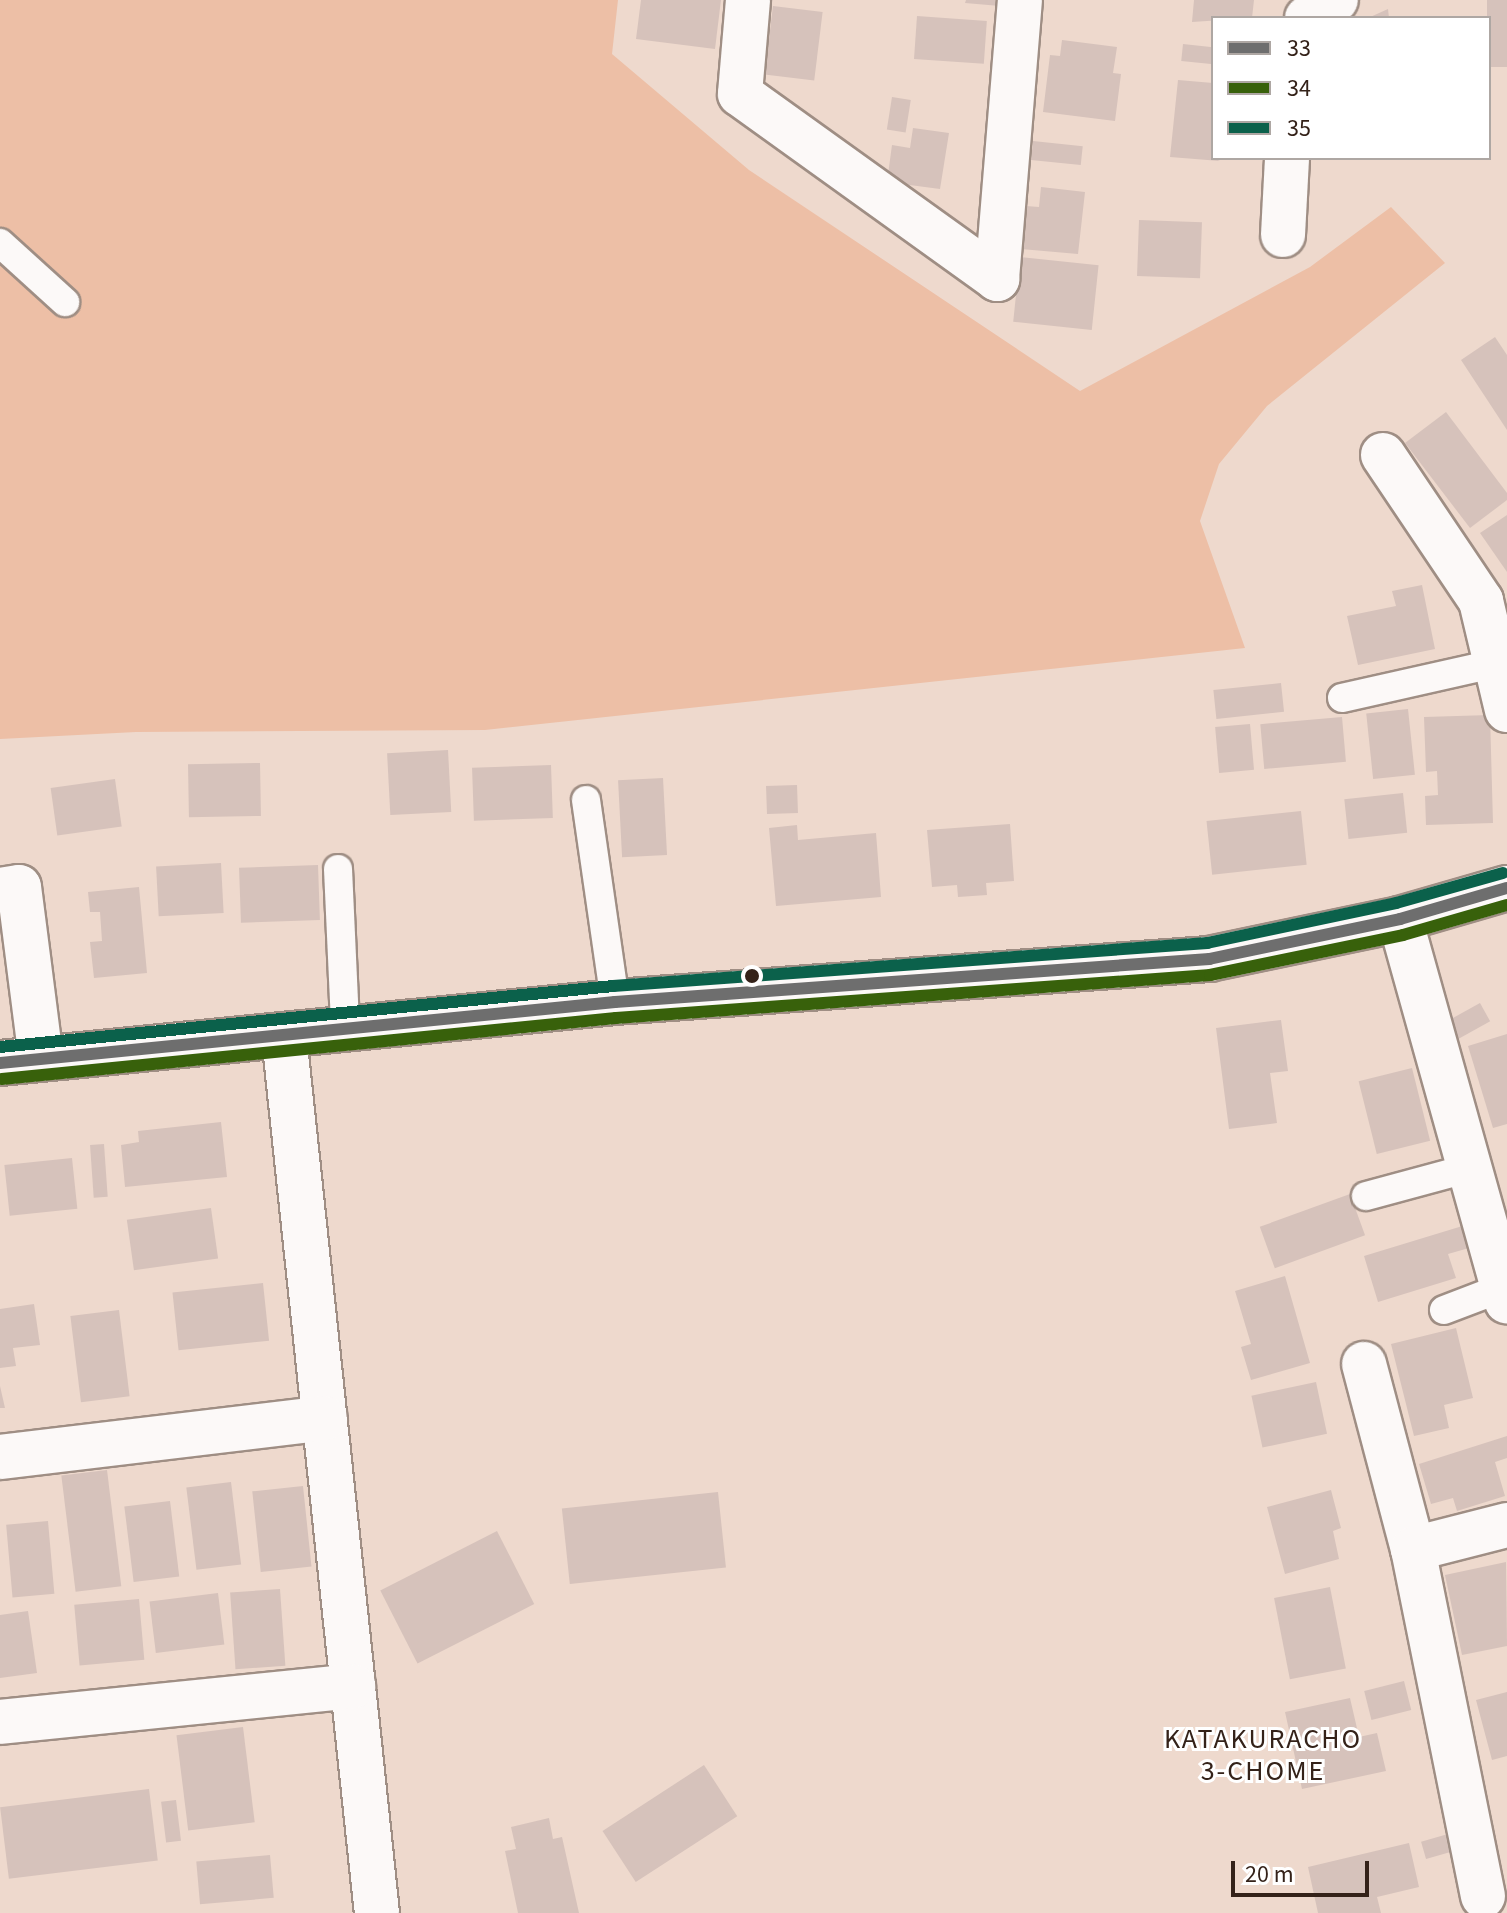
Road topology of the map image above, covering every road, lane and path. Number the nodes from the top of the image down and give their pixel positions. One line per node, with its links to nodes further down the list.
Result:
1 (748, 0): 2 (street)
2 (1020, 0)
3 (1336, 0): 4 (street)
4 (1310, 16)
5 (1287, 160): 6 (street)
6 (1283, 235)
7 (0, 243): 8 (lane)
8 (65, 302)
9 (1383, 455): 10 (street)
10 (1497, 663): 11 (lane); 12 (street)
11 (1342, 698)
12 (1507, 710)
13 (586, 800): 18 (lane)
14 (338, 869): 19 (lane)
15 (1507, 888): 17 (street)
16 (0, 890): 21 (street)
17 (1400, 919): 18 (street); 22 (street)
18 (615, 1002): 19 (street)
19 (345, 1026): 20 (street)
20 (284, 1036): 21 (street); 27 (street)
21 (20, 1061)
22 (1470, 1168): 23 (lane); 24 (street)
23 (1366, 1196)
24 (1506, 1292): 25 (lane)
25 (1444, 1310)
26 (1364, 1364): 30 (street)
27 (325, 1418): 28 (street); 31 (street)
28 (0, 1457)
29 (1507, 1525): 30 (street)
30 (1413, 1549): 33 (street)
31 (353, 1686): 32 (street); 34 (street)
32 (0, 1722)
33 (1483, 1896)
34 (377, 1913)

